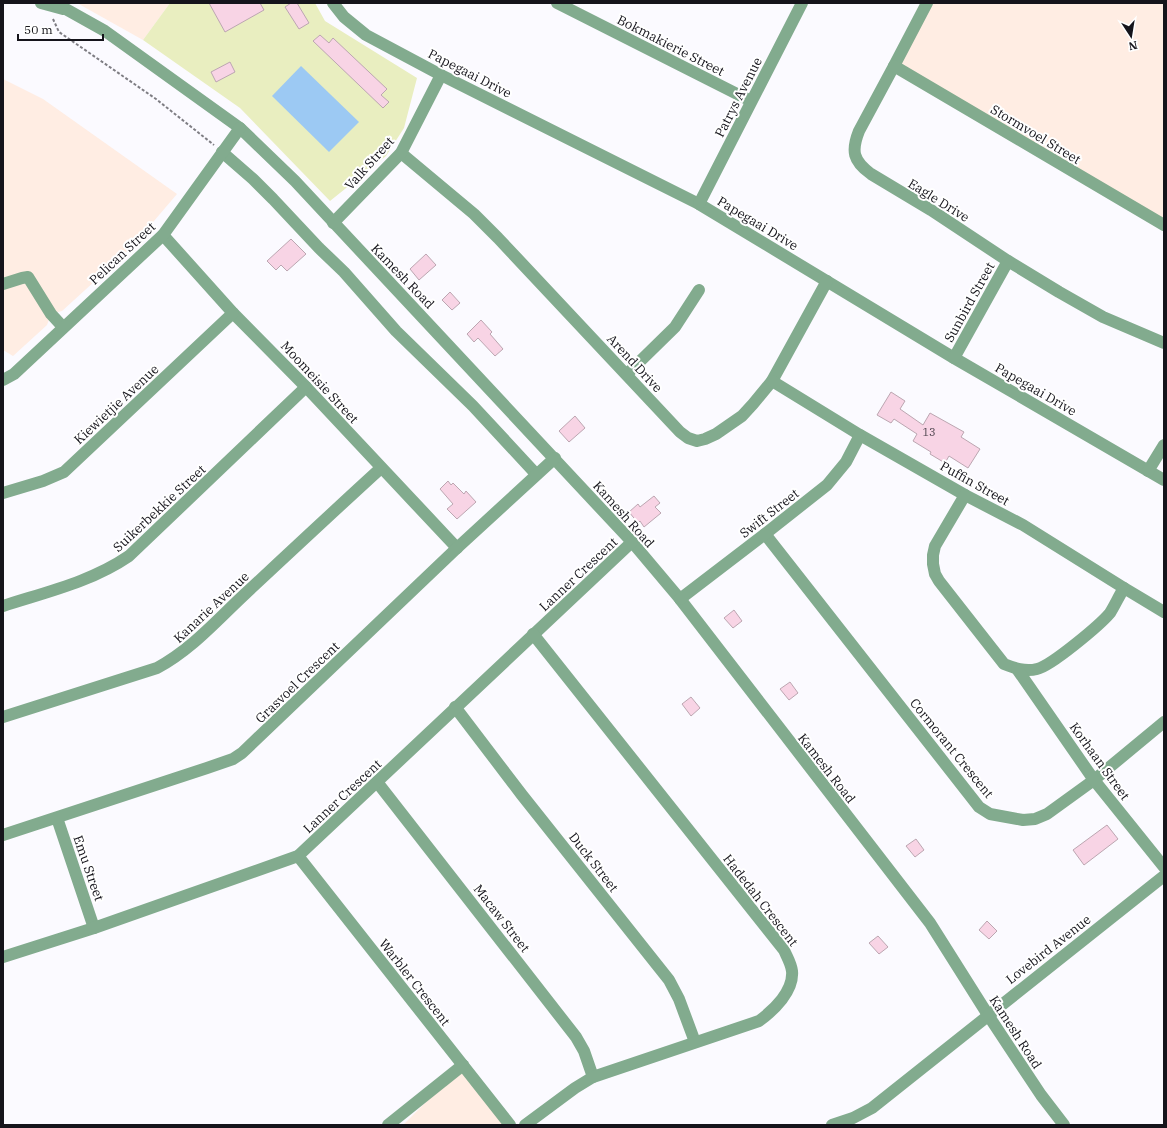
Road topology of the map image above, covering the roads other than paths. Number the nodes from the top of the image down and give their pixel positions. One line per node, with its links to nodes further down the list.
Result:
1 (41, 3): 7 (street, Kamesh Road)
2 (55, 3): 7 (street, Kamesh Road)
3 (333, 3): 9 (street, Papegaai Drive)
4 (557, 3): 10 (street, Bokmakierie Street)
5 (927, 3): 8 (street, Eagle Drive)
6 (800, 4): 10 (street, Patrys Avenue)
7 (68, 11): 11 (street, Kamesh Road)
8 (894, 66): 16 (street, Stormvoel Street); 18 (street, Eagle Drive)
9 (441, 75): 13 (street, Valk Street); 14 (street, Papegaai Drive)
10 (751, 101): 14 (street, Patrys Avenue)
11 (240, 128): 12 (street, Pelican Street); 15 (street, Kamesh Road)
12 (222, 152): 17 (street, Pelican Street); 35 (street)
13 (401, 153): 15 (street, Valk Street); 26 (street, Arend Drive)
14 (699, 204): 19 (street, Papegaai Drive)
15 (333, 223): 32 (street, Kamesh Road)
16 (1164, 225)
17 (163, 235): 22 (street, Moomeisie Street); 23 (street, Pelican Street)
18 (1008, 261): 24 (street, Eagle Drive); 25 (street, Sunbird Street)
19 (827, 281): 25 (street, Papegaai Drive); 28 (street, Arend Drive)
20 (3, 284): 23 (street)
21 (699, 290): 26 (street)
22 (233, 313): 29 (street, Moomeisie Street); 37 (street, Kiewietjie Avenue)
23 (63, 327): 27 (street, Pelican Street)
24 (1164, 343)
25 (954, 358): 34 (street, Papegaai Drive)
26 (627, 374): 28 (street, Arend Drive)
27 (3, 380)
28 (772, 381): 30 (street, Puffin Street)
29 (306, 387): 33 (street, Moomeisie Street); 44 (street, Suikerbekkie Street)
30 (860, 435): 38 (street, Puffin Street); 39 (street, Swift Street)
31 (1164, 445): 34 (street)
32 (554, 458): 35 (street, Grasvoel Crescent); 40 (street, Kamesh Road)
33 (381, 468): 41 (street, Moomeisie Street); 49 (street, Kanarie Avenue)
34 (1148, 470): 36 (street, Papegaai Drive)
35 (536, 474): 41 (street, Grasvoel Crescent)
36 (1164, 480)
37 (3, 493)
38 (965, 495): 42 (street, Puffin Street); 47 (street)
39 (765, 534): 43 (street, Swift Street); 51 (street, Cormorant Crescent)
40 (632, 542): 43 (street, Kamesh Road); 46 (street, Lanner Crescent)
41 (457, 548): 53 (street, Grasvoel Crescent)
42 (1124, 588): 45 (street, Puffin Street); 47 (street)
43 (680, 599): 60 (street, Kamesh Road)
44 (3, 606)
45 (1164, 612)
46 (534, 634): 48 (street, Lanner Crescent); 61 (street, Hadedah Crescent)
47 (1017, 669): 51 (street, Korhaan Street)
48 (455, 708): 52 (street, Lanner Crescent); 61 (street, Duck Street)
49 (3, 717)
50 (1164, 722): 51 (street, Cormorant Crescent)
51 (1094, 780): 56 (street, Korhaan Street)
52 (378, 782): 55 (street, Lanner Crescent); 63 (street, Macaw Street)
53 (57, 818): 54 (street, Grasvoel Crescent); 58 (street, Emu Street)
54 (3, 835)
55 (298, 856): 58 (street, Lanner Crescent); 62 (street, Warbler Crescent)
56 (1164, 867)
57 (1164, 876): 60 (street, Lovebird Avenue)
58 (94, 928): 59 (street, Lanner Crescent)
59 (3, 957)
60 (988, 1015): 67 (street, Lovebird Avenue); 68 (street, Kamesh Road)
61 (694, 1042): 63 (street, Hadedah Crescent)
62 (463, 1065): 64 (street); 65 (street, Warbler Crescent)
63 (593, 1077): 66 (street, Hadedah Crescent)
64 (388, 1125)
65 (510, 1125)
66 (525, 1125)
67 (832, 1125)
68 (1064, 1125)

